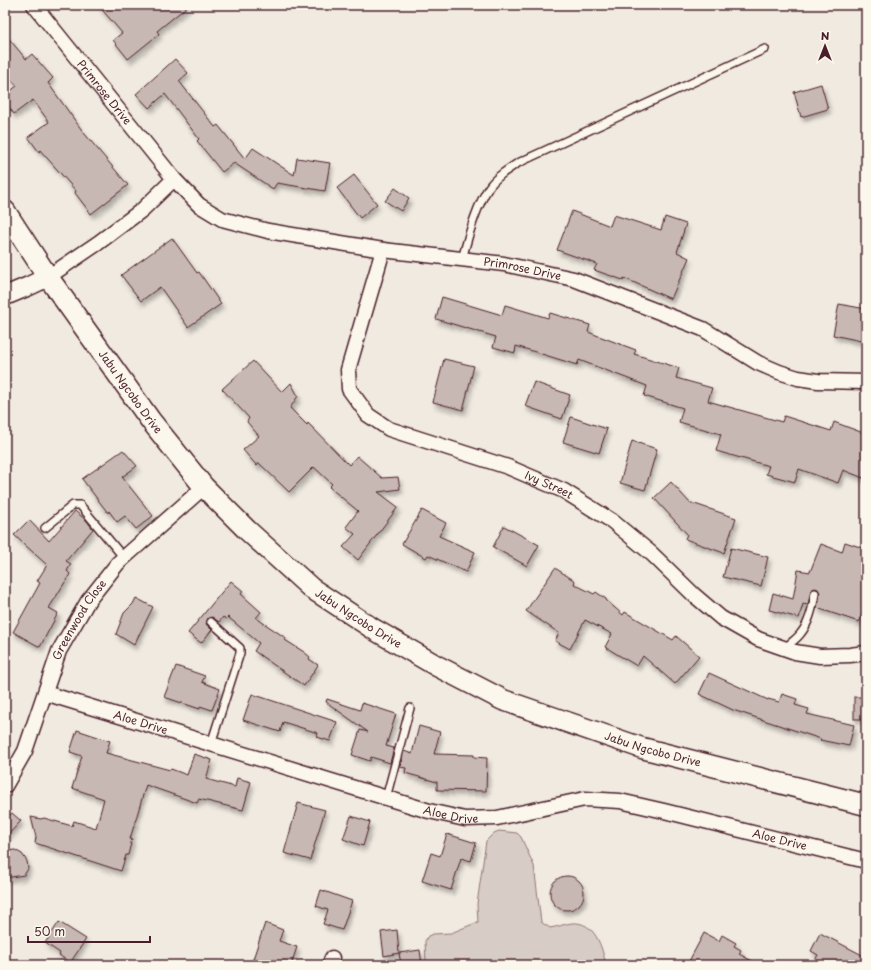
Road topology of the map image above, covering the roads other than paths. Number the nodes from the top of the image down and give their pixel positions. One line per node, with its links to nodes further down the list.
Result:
1 (34, 5): 3 (street, Primrose Drive)
2 (765, 49): 6 (lane)
3 (174, 179): 5 (street, Primrose Drive); 7 (street)
4 (5, 211): 7 (main road, Jabu Ngcobo Drive)
5 (383, 250): 6 (street, Primrose Drive); 15 (street, Ivy Street)
6 (462, 259): 9 (street, Primrose Drive)
7 (48, 277): 8 (street); 10 (main road, Jabu Ngcobo Drive)
8 (5, 296)
9 (866, 382)
10 (204, 487): 12 (street, Greenwood Close); 22 (main road, Jabu Ngcobo Drive)
11 (45, 528): 12 (lane)
12 (124, 558): 17 (street, Greenwood Close)
13 (815, 594): 15 (lane)
14 (211, 622): 19 (lane)
15 (784, 648): 16 (street, Ivy Street)
16 (866, 653)
17 (45, 693): 19 (street, Aloe Drive); 20 (street, Greenwood Close)
18 (410, 708): 21 (lane)
19 (211, 744): 21 (street, Aloe Drive)
20 (5, 786)
21 (386, 798): 23 (street, Aloe Drive)
22 (866, 805)
23 (866, 861)

